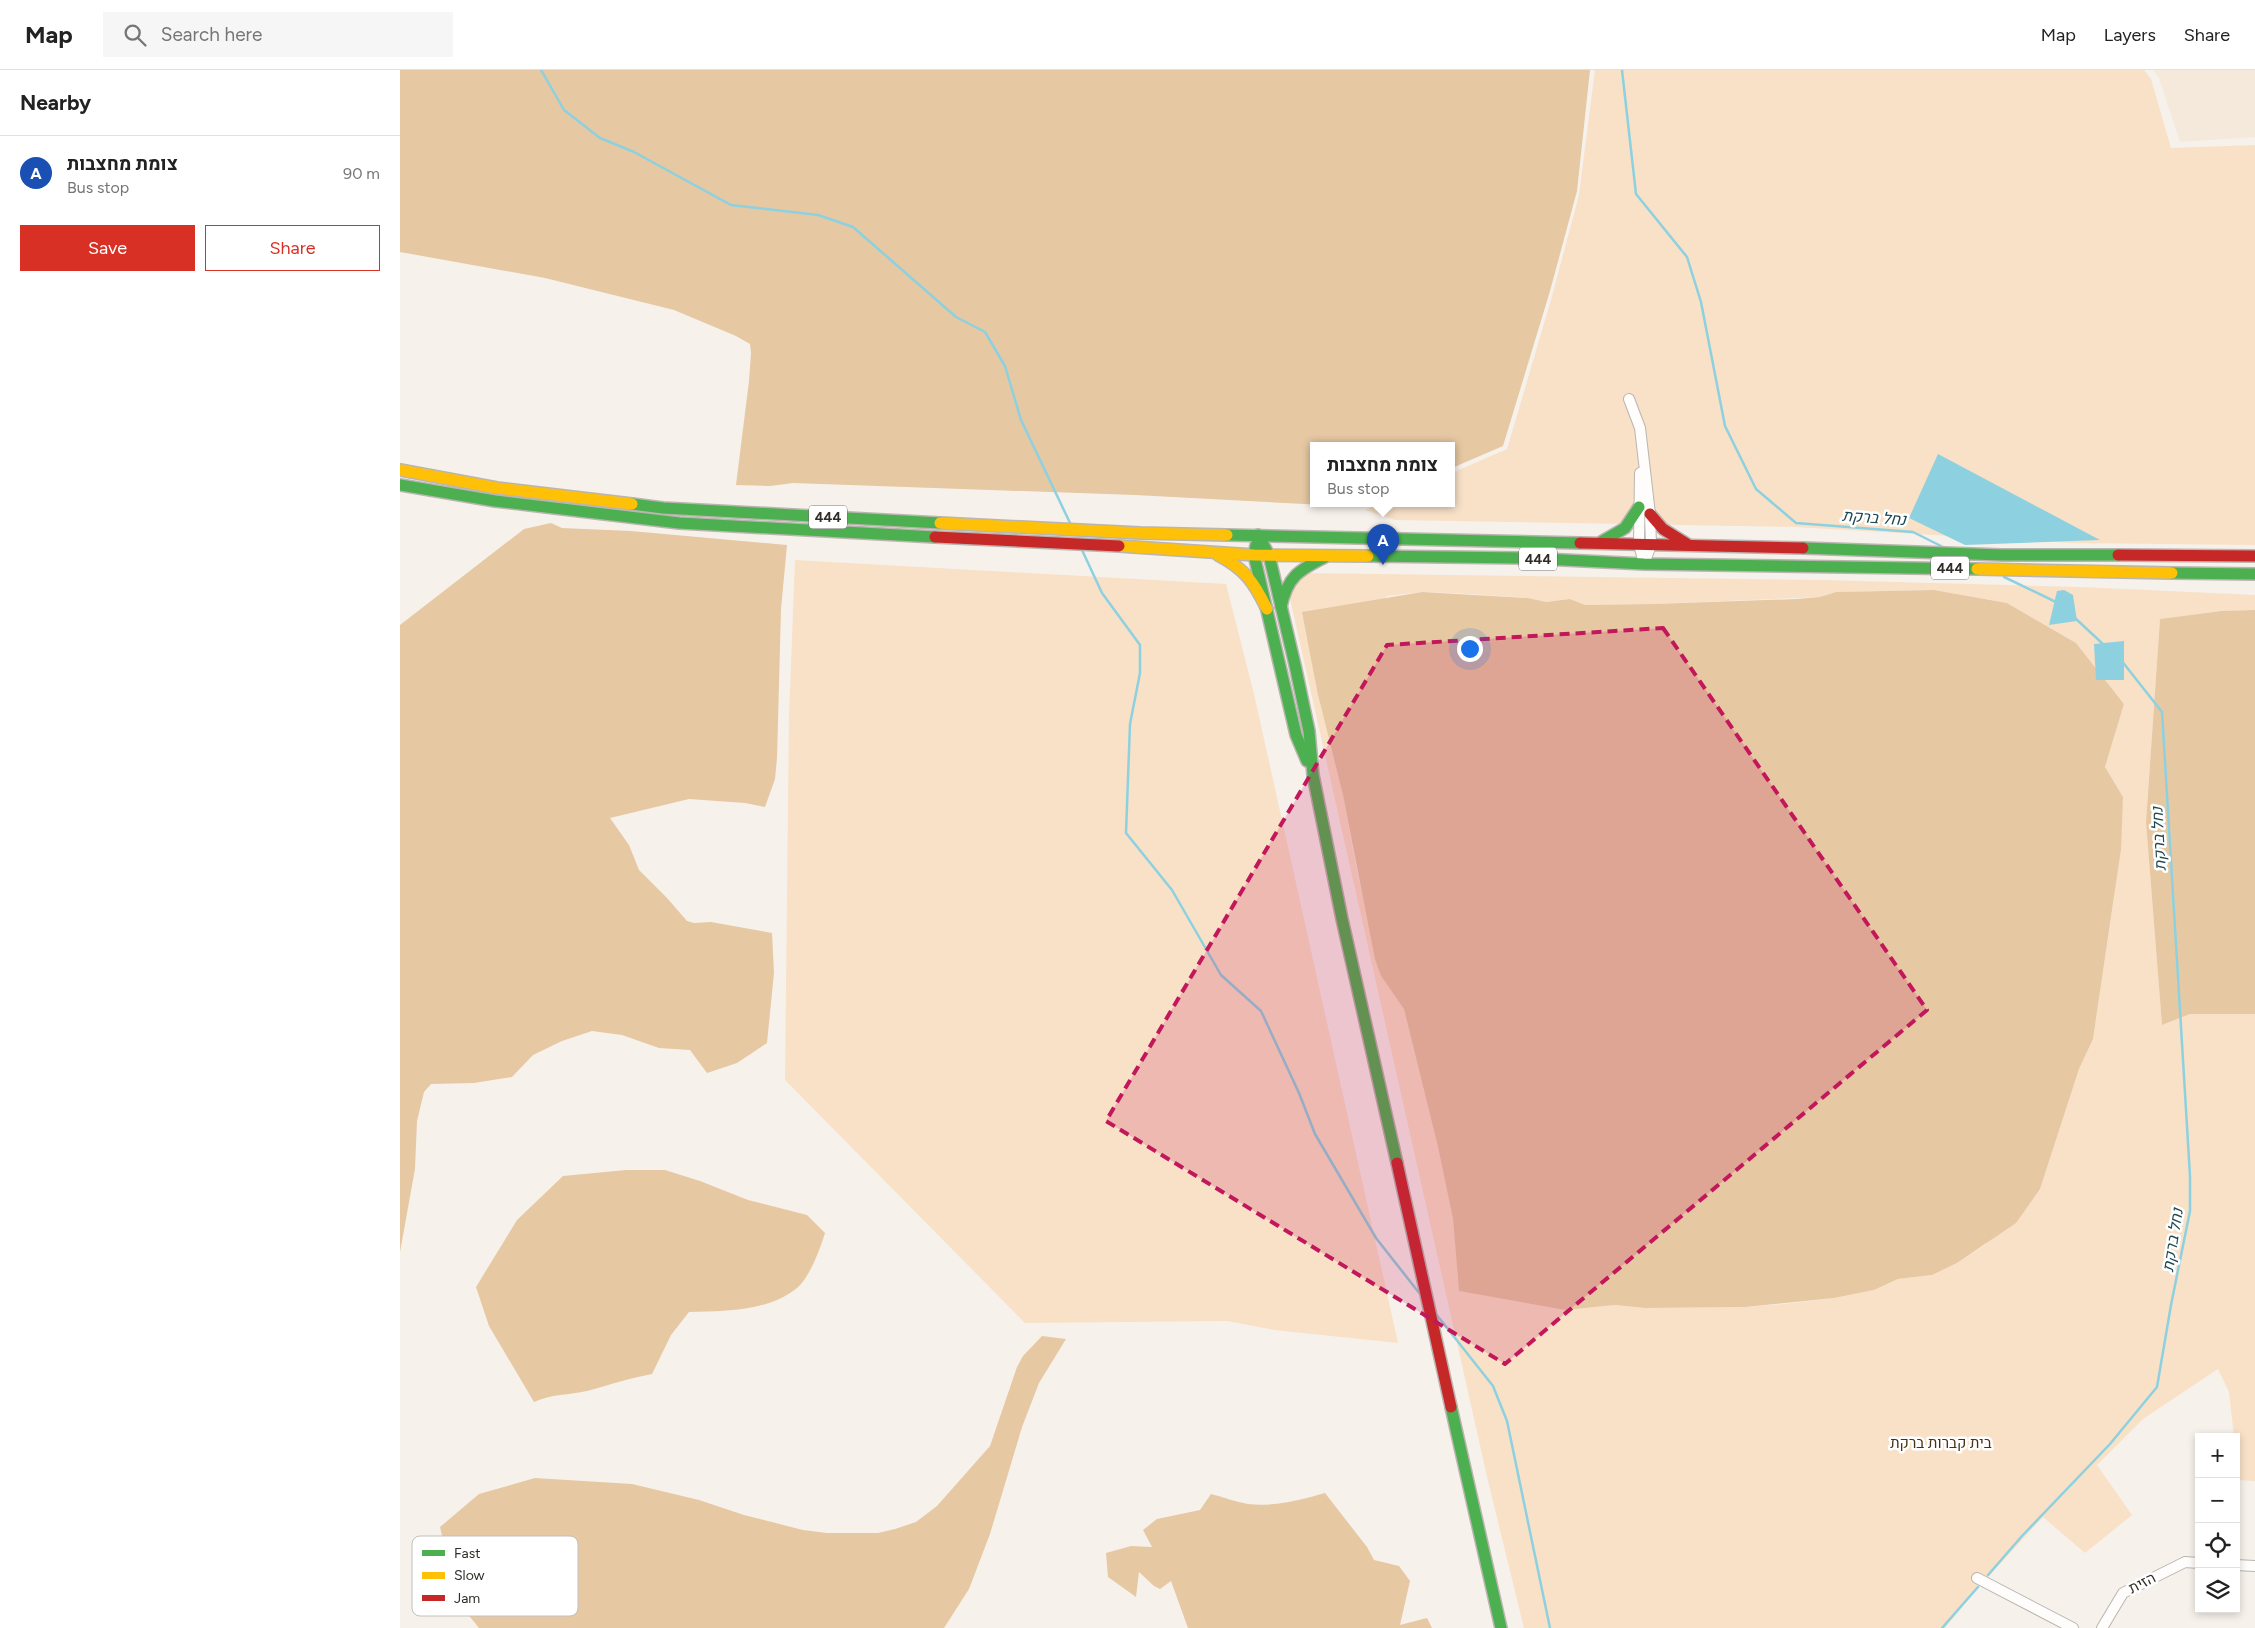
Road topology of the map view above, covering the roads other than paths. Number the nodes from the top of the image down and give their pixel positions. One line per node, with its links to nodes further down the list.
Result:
1 (1629, 399): 2 (street)
2 (1641, 440): 5 (street); 6 (street)
3 (400, 470): 7 (main road, 444)
4 (400, 485): 12 (main road, 444)
5 (1639, 506): 8 (main road); 9 (street)
6 (1650, 514): 10 (street); 11 (main road)
7 (1258, 535): 8 (main road, 444); 13 (main road); 14 (main road)
8 (1599, 544): 9 (main road, 444)
9 (1639, 544): 10 (main road, 444); 17 (street)
10 (1651, 545): 11 (main road, 444); 17 (street)
11 (1690, 545): 16 (main road, 444)
12 (1210, 551): 13 (main road, 444); 20 (main road)
13 (1254, 555): 14 (main road, 444); 20 (main road)
14 (1269, 555): 15 (main road, 444); 19 (main road)
15 (1328, 556): 17 (main road, 444); 19 (main road)
16 (2255, 556)
17 (1644, 564): 18 (main road, 444)
18 (2255, 574)
19 (1281, 607): 21 (main road)
20 (1267, 609): 21 (main road)
21 (1313, 775): 26 (main road)
22 (2195, 1563): 28 (street, הזית)
23 (2240, 1565): 24 (street)
24 (2255, 1566)
25 (1977, 1578): 27 (street)
26 (1501, 1628)
27 (2073, 1628)
28 (2102, 1628)

